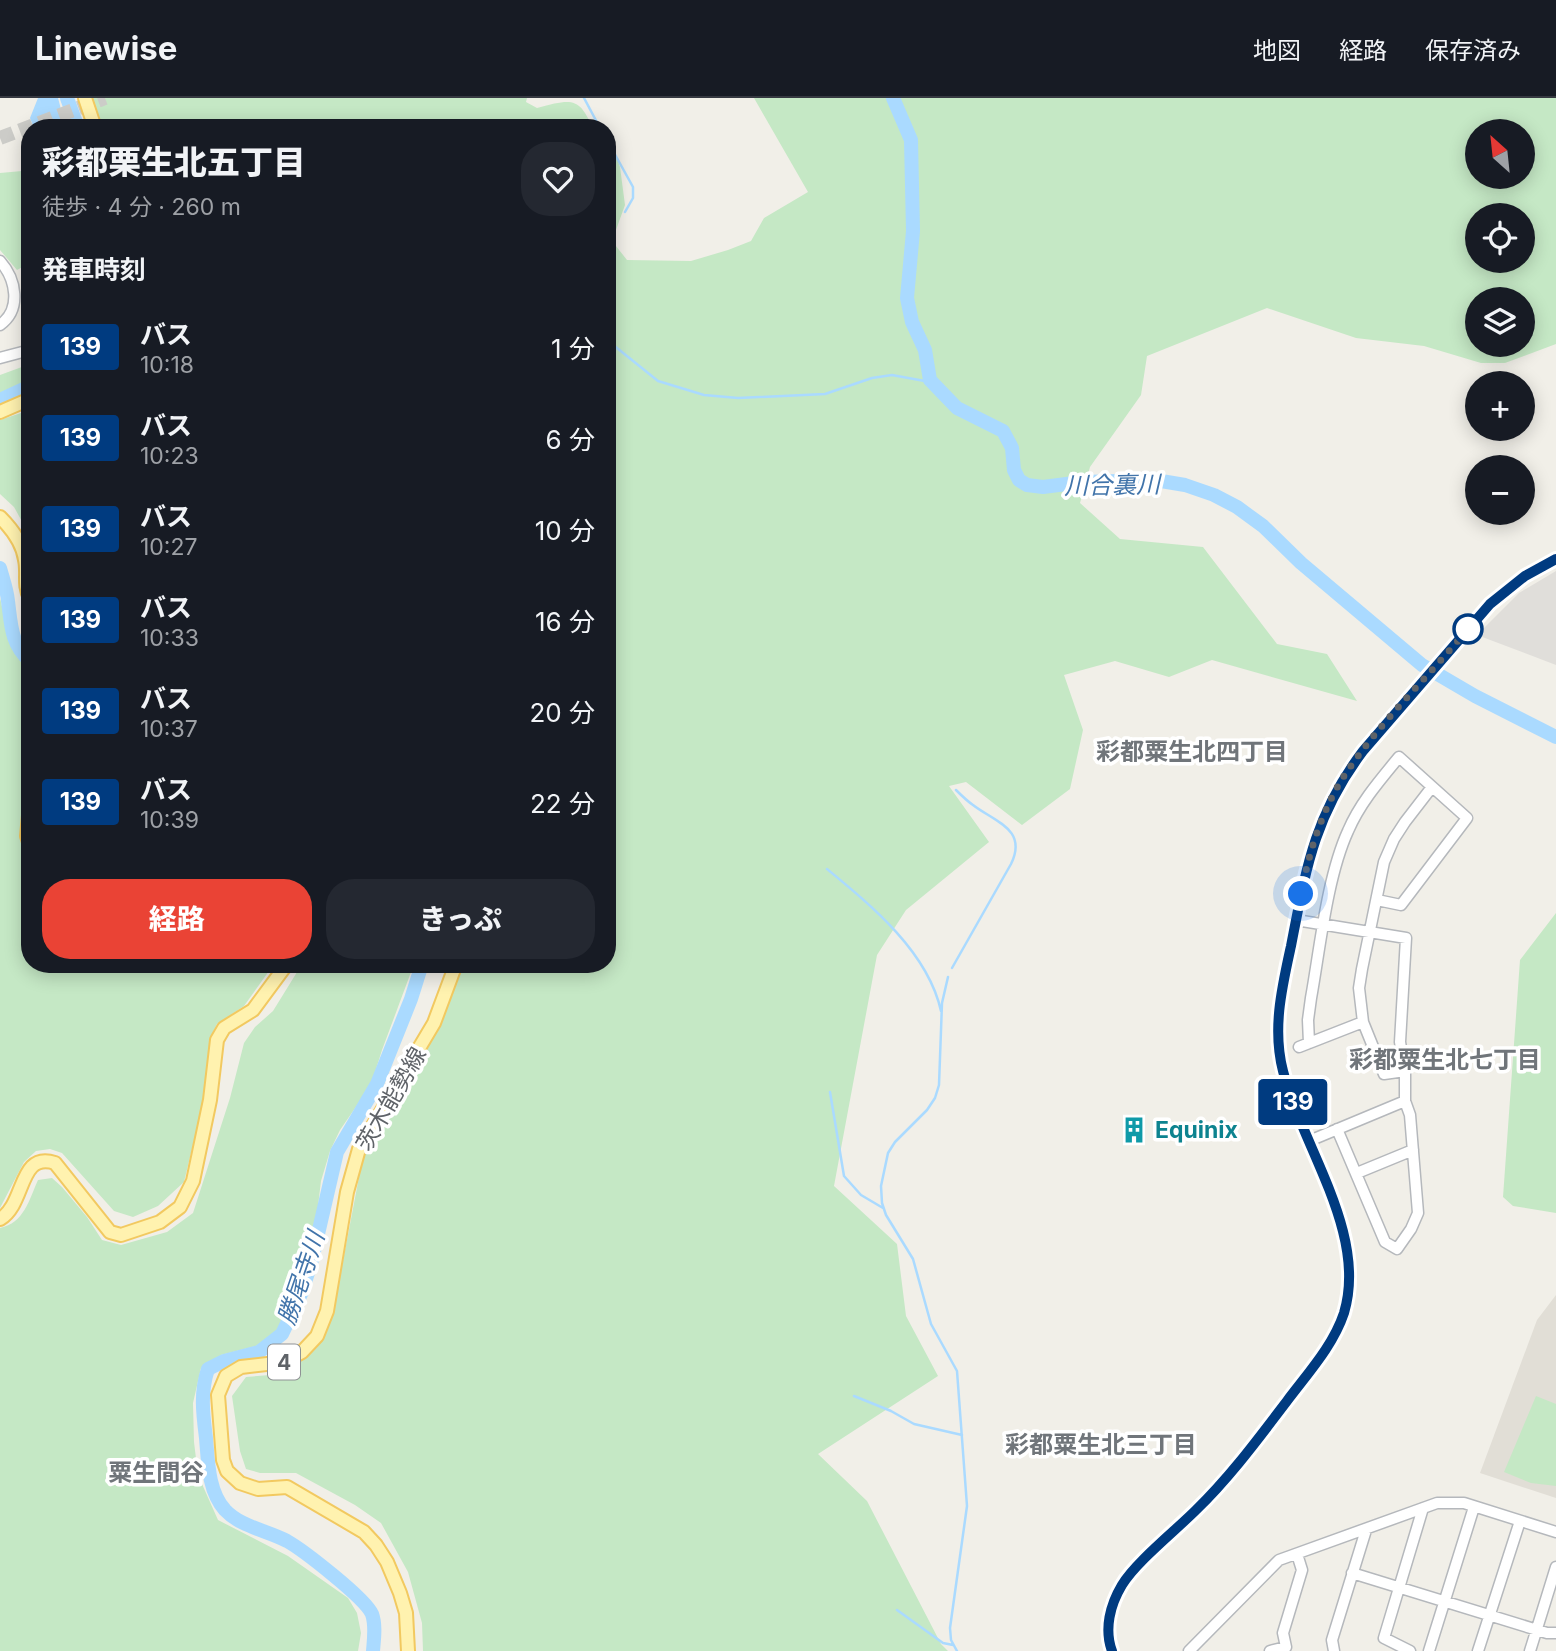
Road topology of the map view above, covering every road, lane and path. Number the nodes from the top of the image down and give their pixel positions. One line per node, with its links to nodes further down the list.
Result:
1 (85, 98): 2 (main road)
2 (92, 119)
3 (0, 261): 4 (street)
4 (0, 325)
5 (21, 352): 6 (street)
6 (0, 358)
7 (21, 403): 8 (main road)
8 (0, 412)
9 (0, 517): 10 (main road)
10 (21, 548)
11 (1556, 559): 14 (street)
12 (1432, 787): 13 (street); 13 (street); 15 (street)
13 (1377, 900): 16 (street)
14 (1296, 920): 15 (street); 23 (street)
15 (1325, 923): 16 (street); 19 (street)
16 (1368, 931): 19 (street); 20 (street)
17 (280, 973): 26 (main road)
18 (453, 973): 40 (main road, 茨木能勢線 / 4)
19 (1363, 1022): 20 (street)
20 (1405, 1072): 21 (street)
21 (1405, 1101): 22 (street); 24 (street)
22 (1337, 1129): 23 (street); 25 (street)
23 (1309, 1141): 41 (street)
24 (1413, 1150): 25 (street); 25 (street)
25 (1357, 1173)
26 (0, 1219)
27 (1474, 1507): 28 (street); 29 (street); 36 (street)
28 (1423, 1508): 30 (street); 35 (street)
29 (1520, 1521): 31 (street); 37 (street)
30 (1366, 1530): 32 (street); 34 (street)
31 (1556, 1532)
32 (1297, 1554): 42 (street); 43 (street)
33 (1556, 1567): 38 (street)
34 (1352, 1573): 35 (street); 44 (street)
35 (1399, 1587): 36 (street); 45 (street)
36 (1445, 1601): 37 (street); 46 (street)
37 (1489, 1615): 38 (street); 47 (street)
38 (1537, 1629): 39 (street); 48 (street)
39 (1556, 1633)
40 (408, 1651)
41 (1112, 1651)
42 (1189, 1651)
43 (1270, 1651)
44 (1334, 1651)
45 (1410, 1651)
46 (1429, 1651)
47 (1478, 1651)
48 (1530, 1651)

